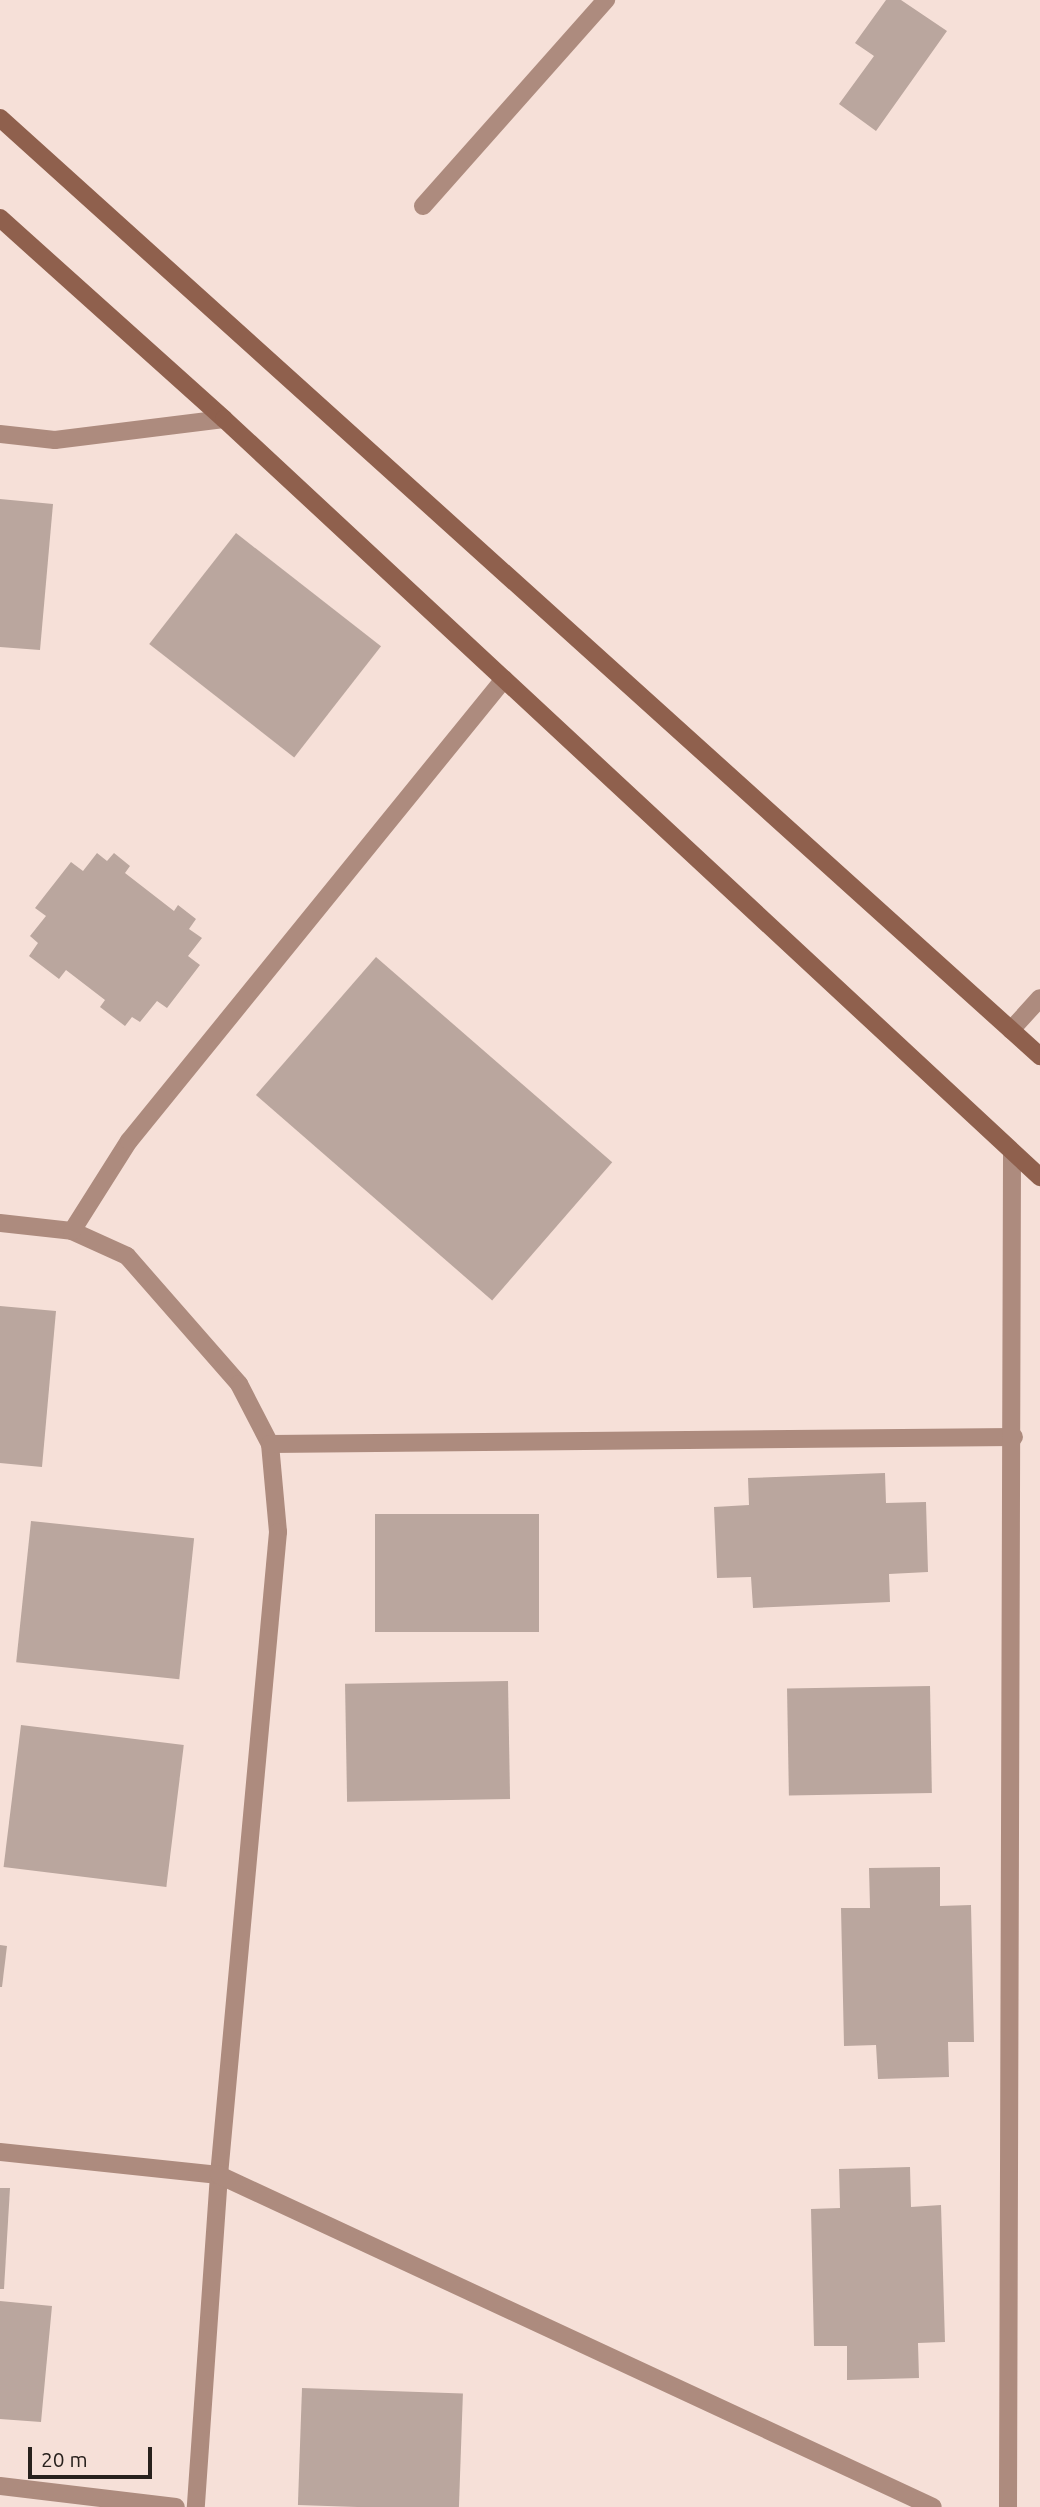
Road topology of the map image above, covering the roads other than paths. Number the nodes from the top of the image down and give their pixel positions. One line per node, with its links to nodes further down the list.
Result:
1 (606, 0): 3 (street)
2 (0, 118): 9 (street)
3 (424, 206)
4 (0, 218): 5 (street)
5 (224, 419): 6 (street); 7 (street)
6 (0, 434)
7 (503, 679): 11 (street); 14 (street)
8 (1040, 998): 9 (street)
9 (1011, 1030): 10 (street)
10 (1040, 1056)
11 (1012, 1152): 12 (street); 15 (street)
12 (1040, 1177)
13 (0, 1223): 14 (street)
14 (72, 1231): 16 (street)
15 (1014, 1437): 16 (street); 23 (street)
16 (270, 1444): 18 (street)
17 (0, 2151): 18 (street)
18 (219, 2175): 21 (street); 22 (street)
19 (0, 2486): 20 (street)
20 (176, 2507)
21 (196, 2507)
22 (933, 2507)
23 (1008, 2507)

